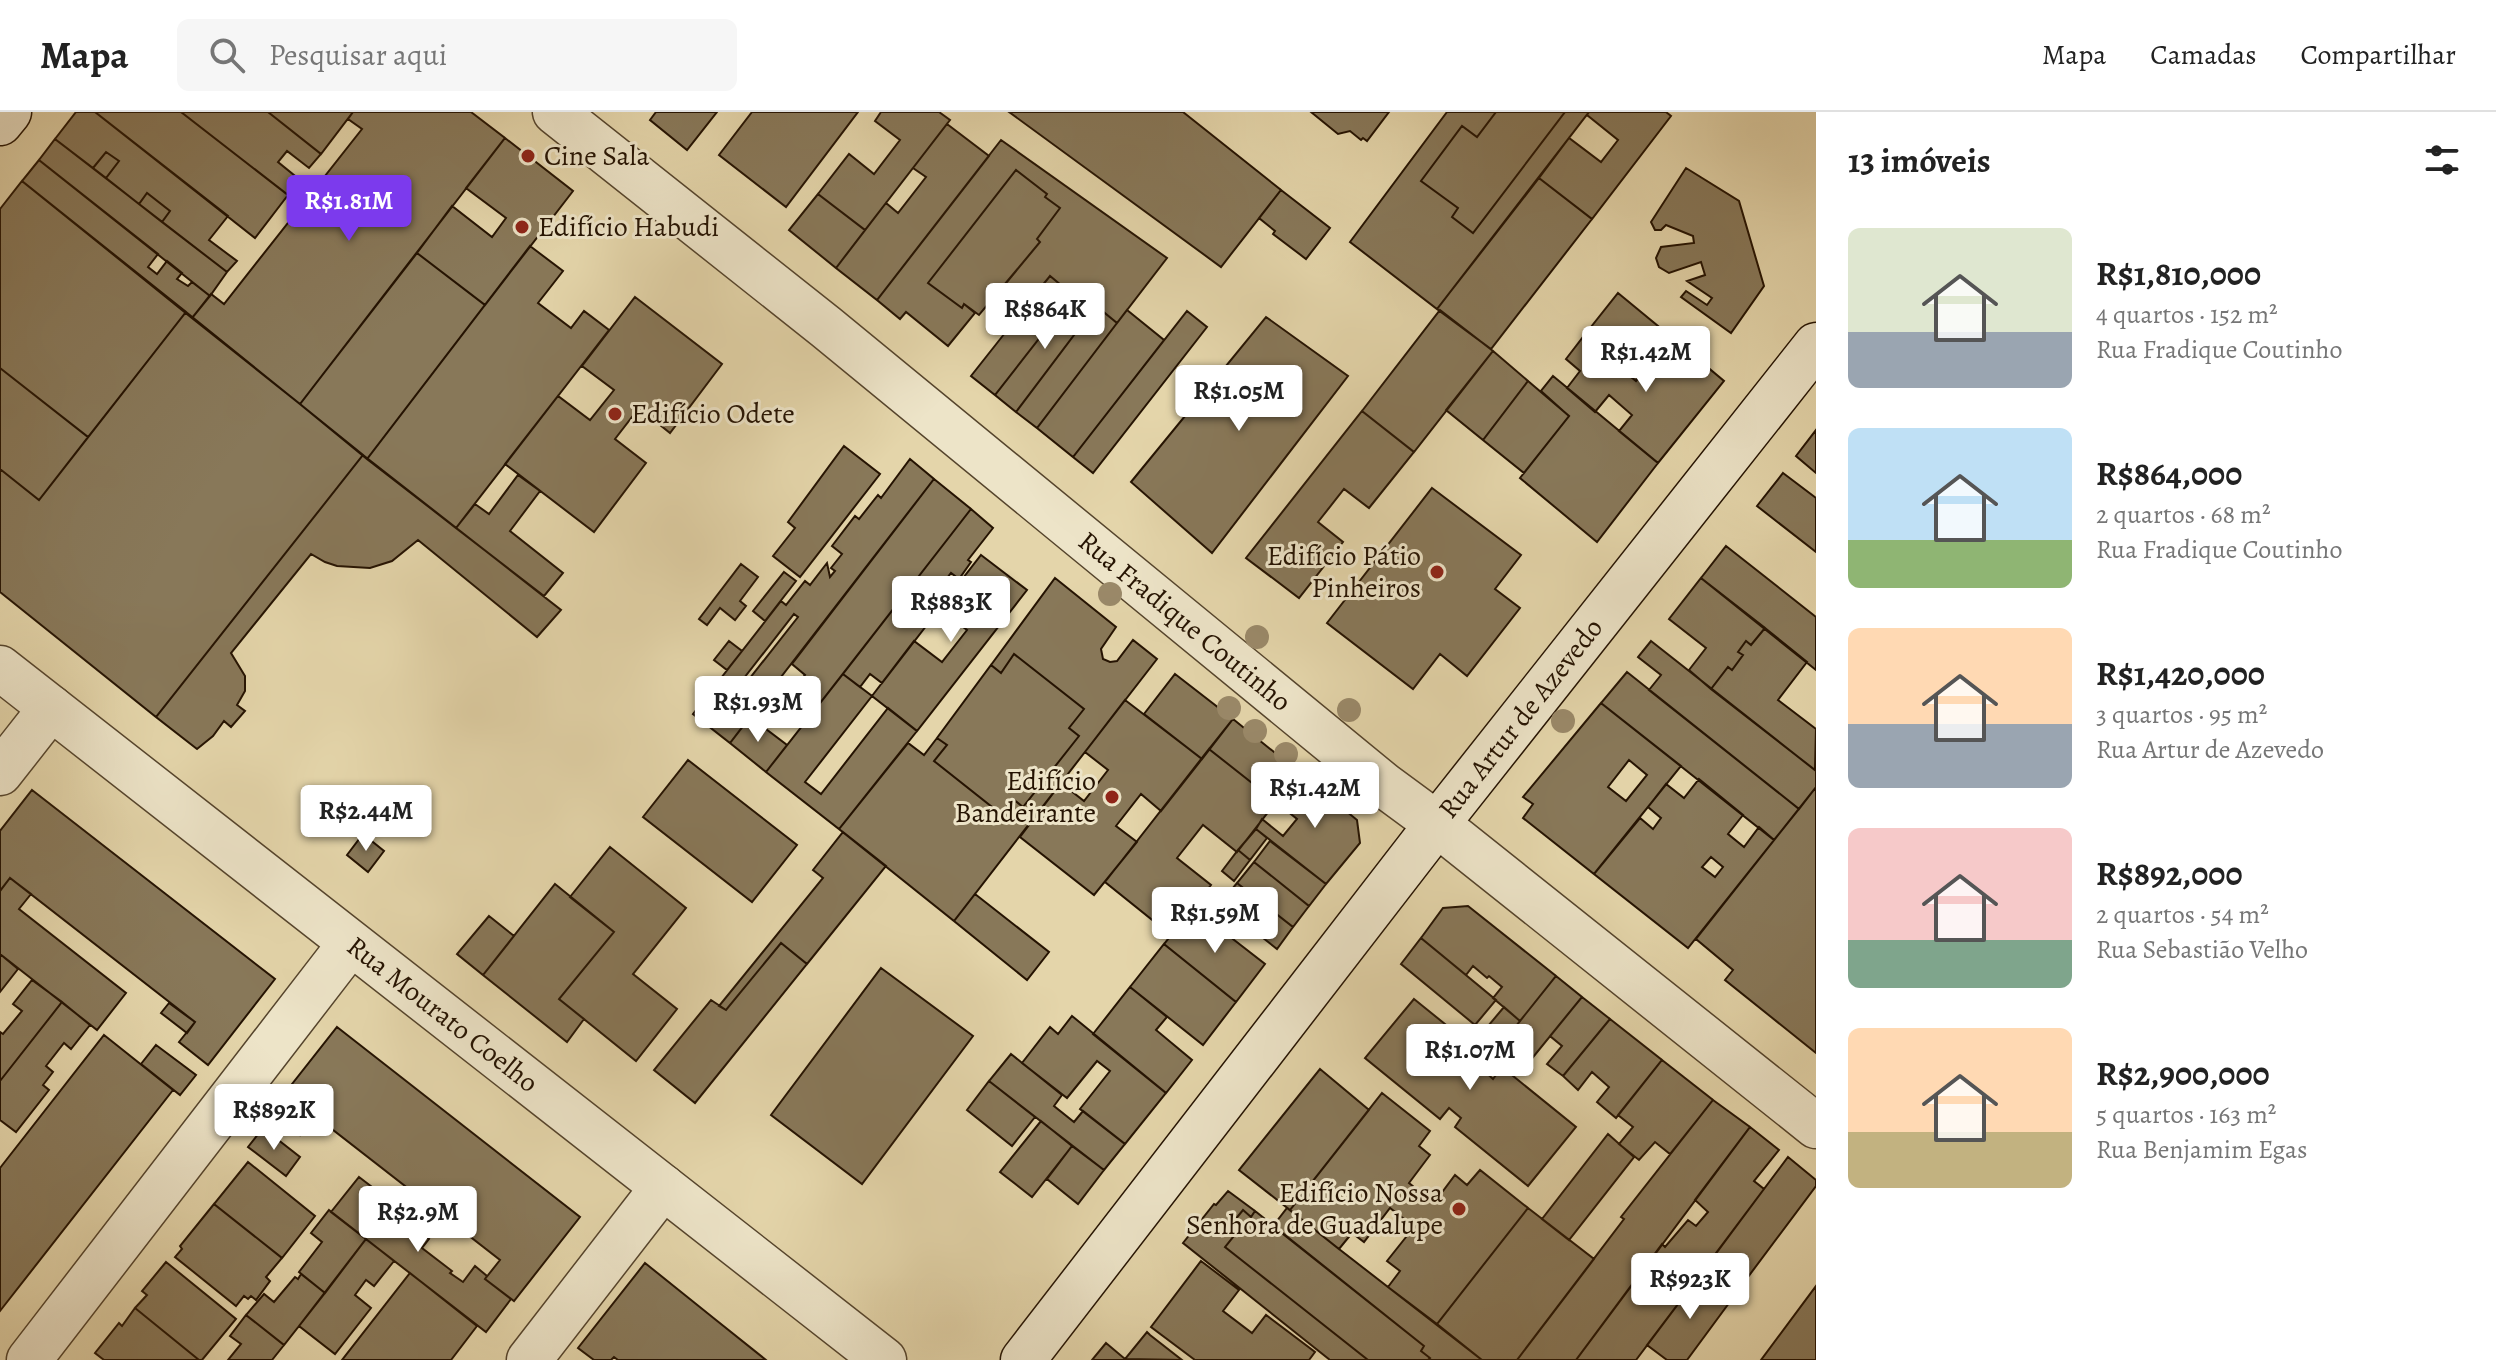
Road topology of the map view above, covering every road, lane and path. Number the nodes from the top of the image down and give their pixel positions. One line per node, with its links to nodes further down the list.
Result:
1 (9, 112): 3 (street)
2 (555, 112): 8 (street, Rua Fradique Coutinho)
3 (0, 123)
4 (1816, 345): 8 (street, Rua Artur de Azevedo)
5 (0, 668): 6 (street, Rua Mourato Coelho)
6 (51, 708): 7 (street); 9 (street, Rua Mourato Coelho)
7 (0, 773)
8 (1437, 824): 10 (street, Rua Fradique Coutinho); 15 (street, Rua Artur de Azevedo)
9 (350, 944): 11 (street, Rua Mourato Coelho); 12 (street)
10 (1816, 1126)
11 (663, 1187): 13 (street); 14 (street, Rua Mourato Coelho)
12 (29, 1360)
13 (529, 1360)
14 (884, 1360)
15 (1023, 1360)

